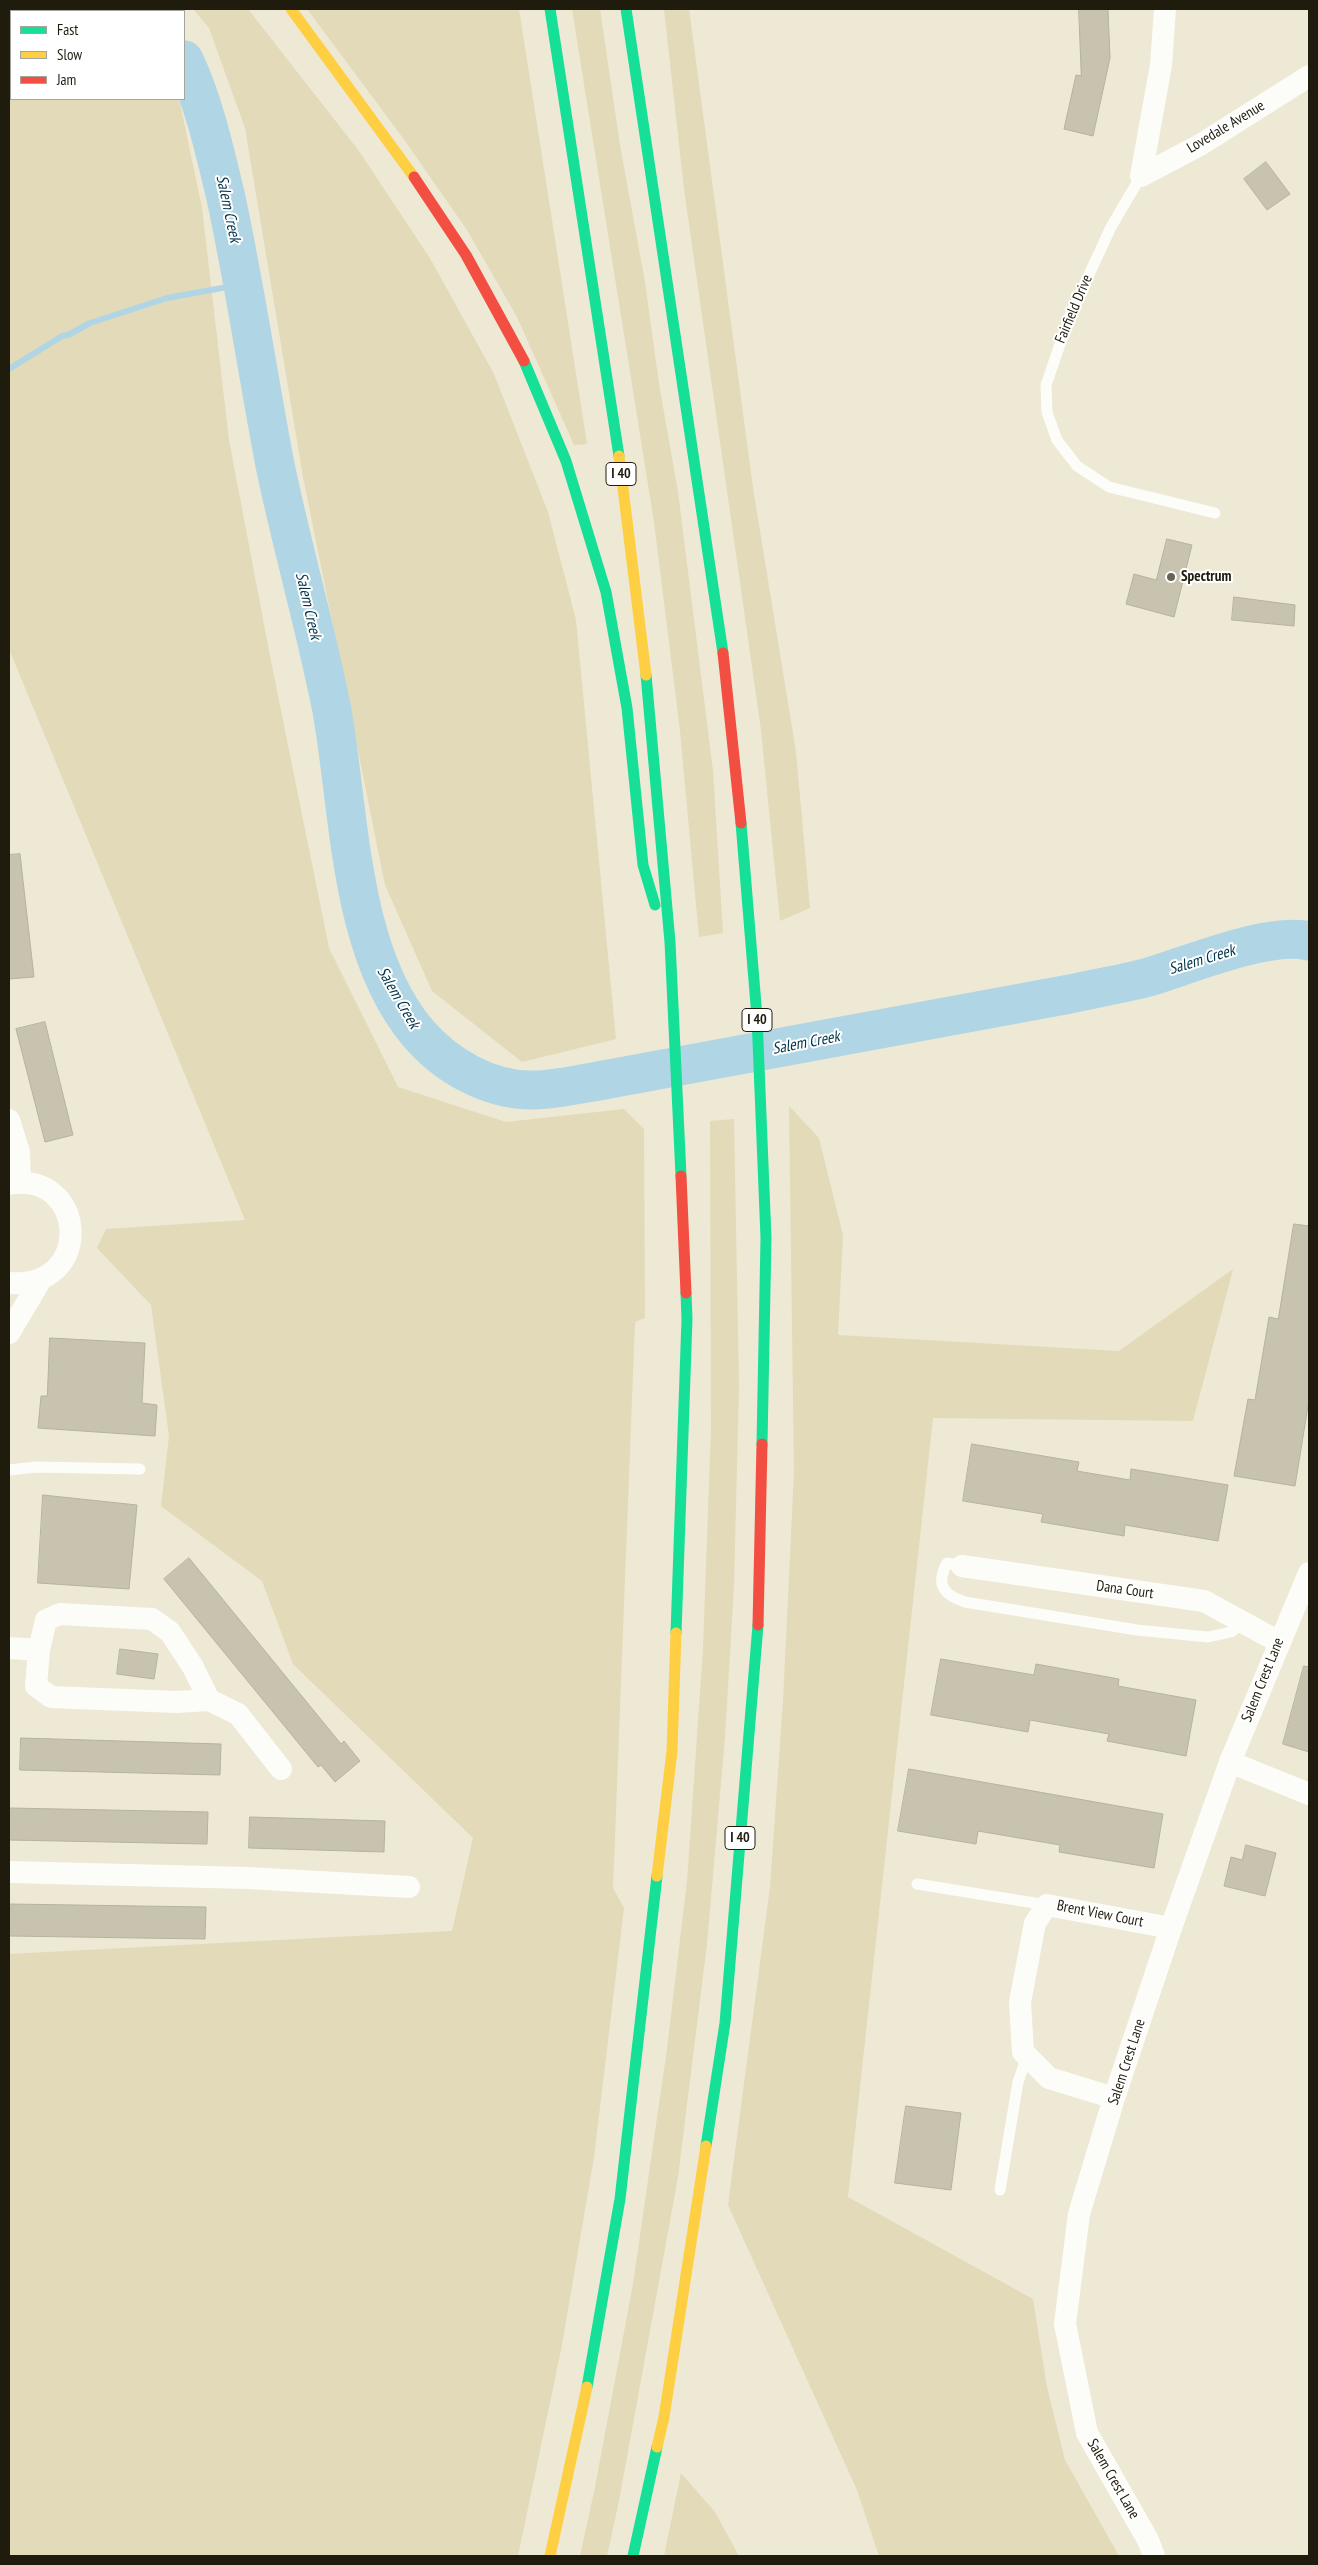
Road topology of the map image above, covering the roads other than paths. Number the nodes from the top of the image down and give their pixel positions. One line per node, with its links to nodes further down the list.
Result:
1 (291, 9): 8 (highway)
2 (550, 9): 8 (highway, I 40)
3 (626, 9): 35 (highway, I 40)
4 (1164, 9): 6 (street, Fairfield Drive)
5 (1309, 76): 6 (street, Lovedale Avenue)
6 (1141, 176): 7 (lane, Fairfield Drive)
7 (1215, 513)
8 (670, 942): 34 (highway, I 40)
9 (9, 1120): 10 (street)
10 (15, 1183): 11 (street)
11 (40, 1281): 12 (street); 13 (street)
12 (9, 1283)
13 (9, 1333)
14 (140, 1469): 15 (lane)
15 (9, 1470)
16 (962, 1566): 18 (street, Dana Court); 18 (lane)
17 (1309, 1573): 19 (street, Salem Crest Lane)
18 (1243, 1622): 19 (street, Dana Court)
19 (1279, 1642): 23 (street, Salem Crest Lane)
20 (9, 1648): 21 (street)
21 (39, 1650): 22 (street); 22 (street)
22 (209, 1700): 24 (street)
23 (1230, 1762): 25 (street); 30 (street, Salem Crest Lane)
24 (280, 1769)
25 (1309, 1794)
26 (9, 1872): 28 (street)
27 (917, 1884): 29 (lane)
28 (409, 1887)
29 (1047, 1905): 30 (street, Brent View Court); 31 (street, Brent View Court)
30 (1171, 1928): 32 (street, Salem Crest Lane)
31 (1026, 2056): 32 (street); 33 (lane)
32 (1114, 2098): 36 (street, Salem Crest Lane)
33 (1000, 2190)
34 (550, 2556)
35 (632, 2556)
36 (1154, 2556)

